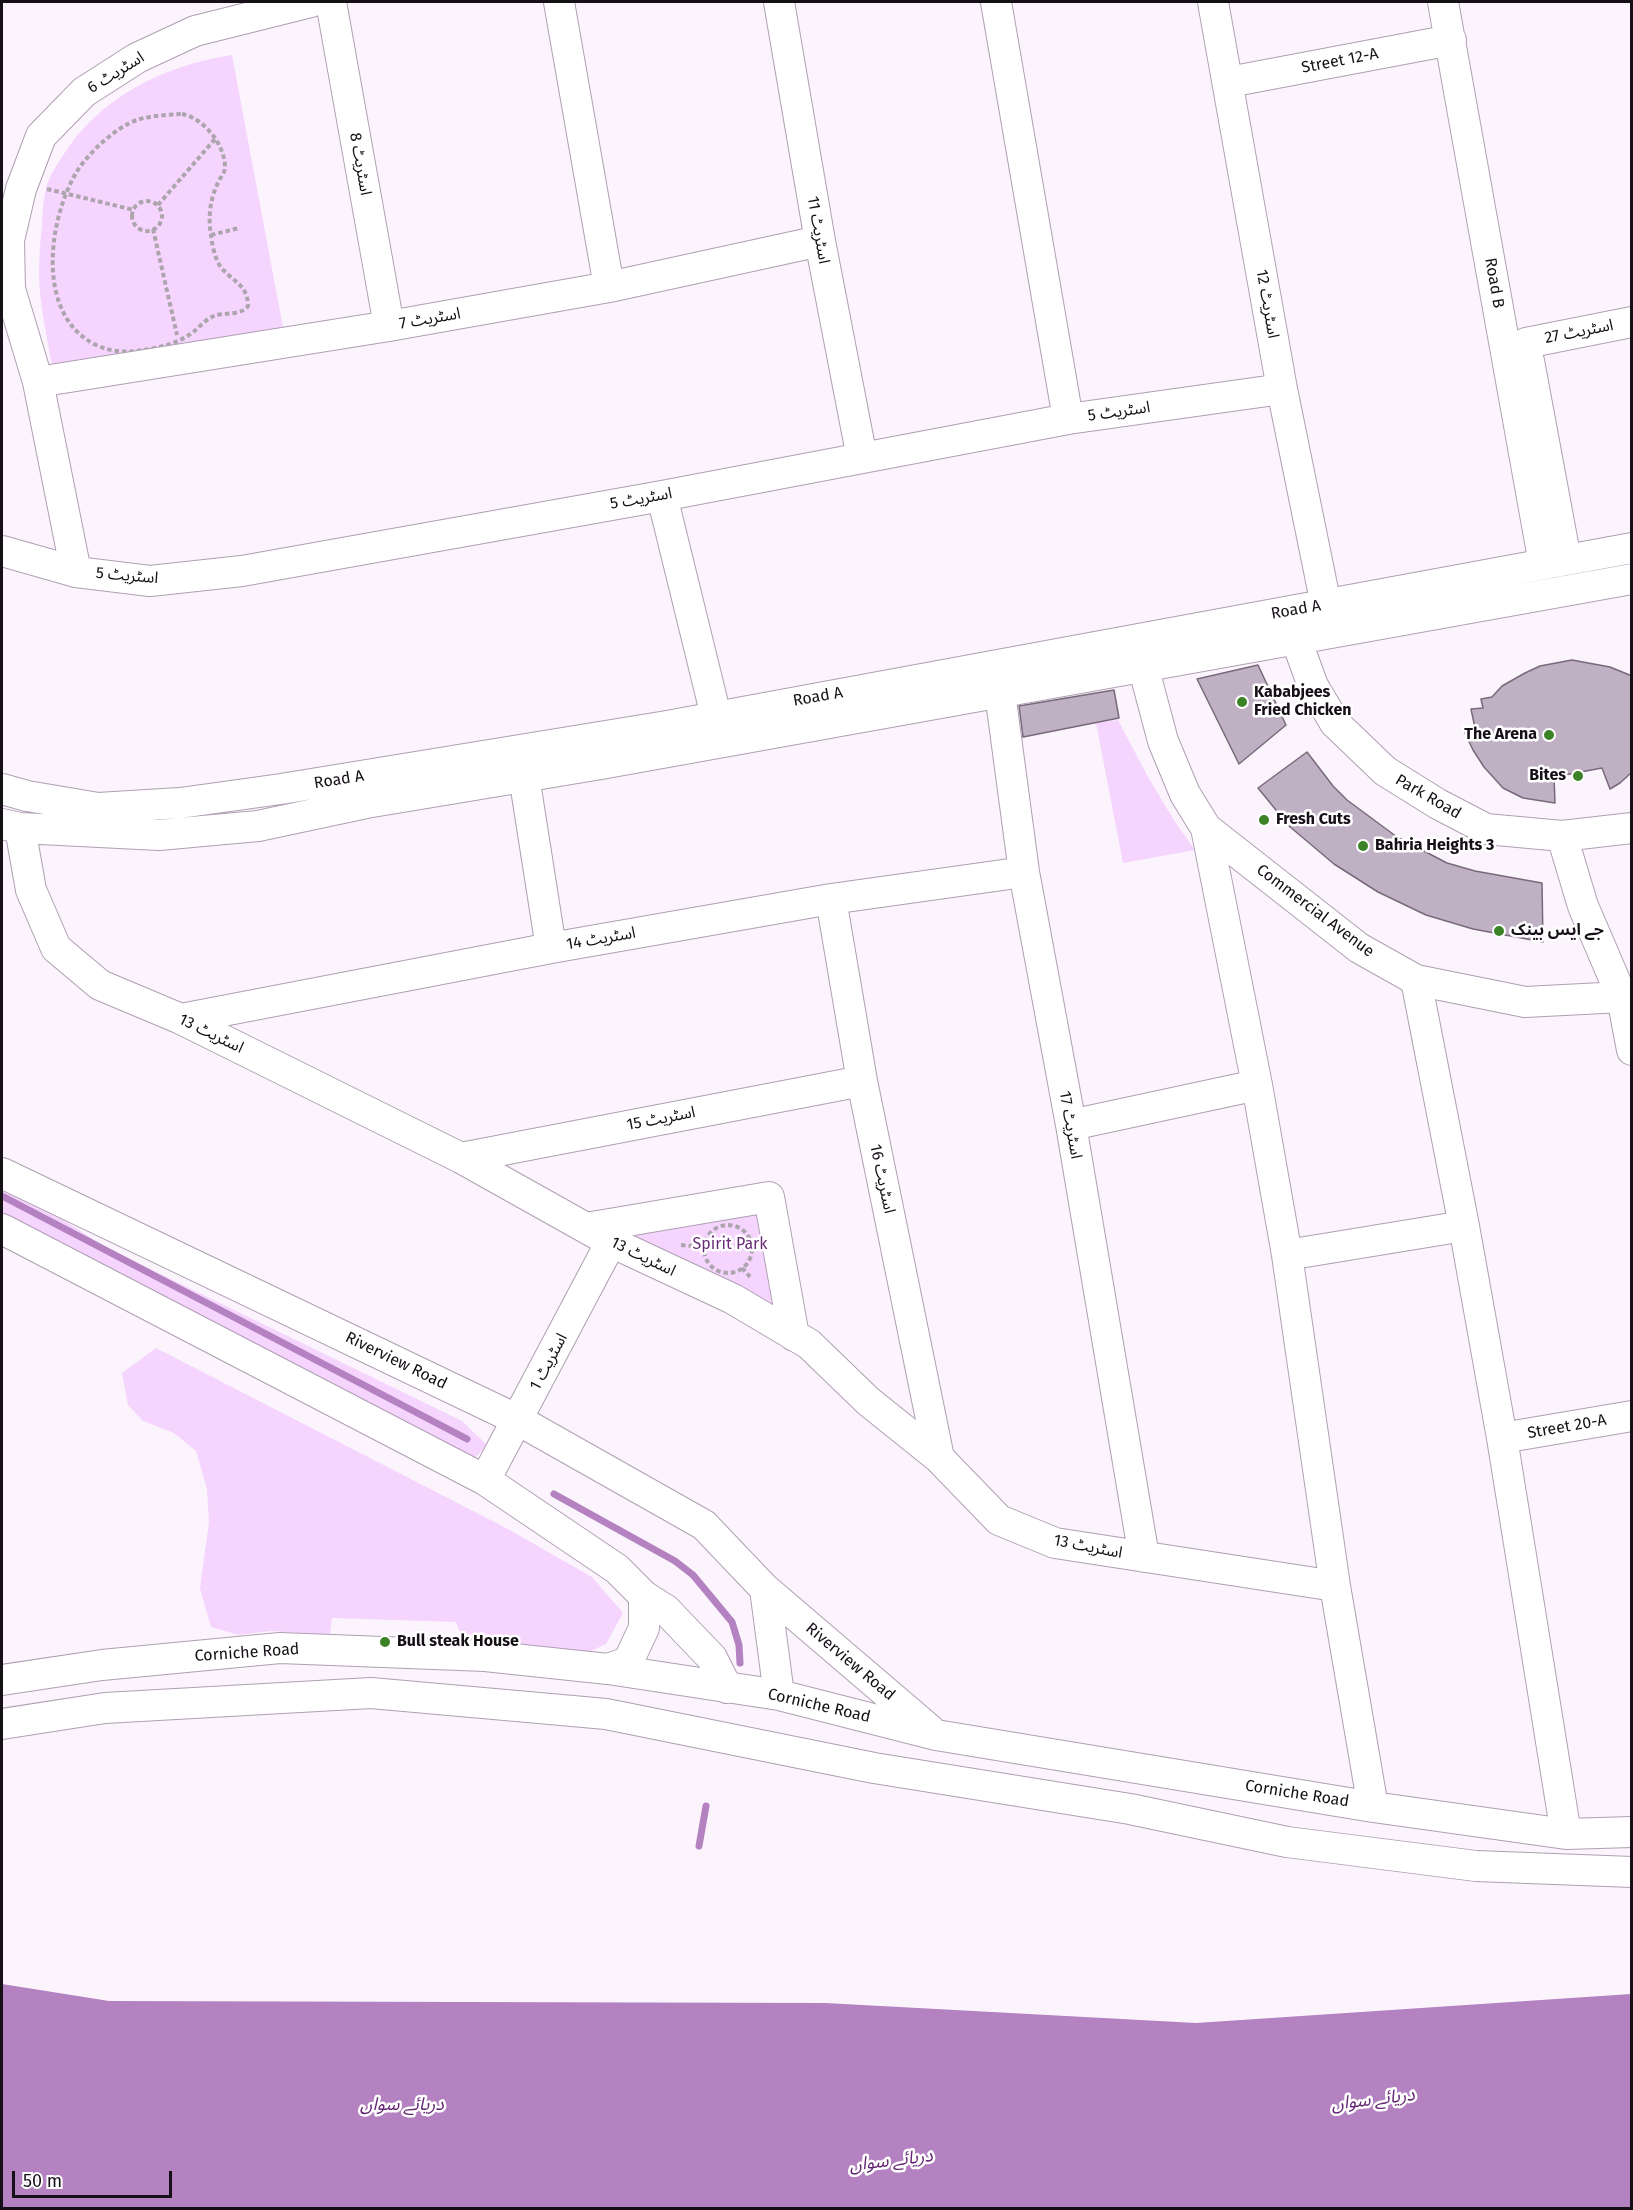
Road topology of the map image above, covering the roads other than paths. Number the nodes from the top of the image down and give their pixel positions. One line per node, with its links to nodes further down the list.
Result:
1 (311, 2): 16 (street, اسٹریٹ 6)
2 (331, 2): 14 (street, اسٹریٹ 8)
3 (560, 2): 12 (street)
4 (779, 2): 11 (street, اسٹریٹ 11)
5 (996, 2): 18 (street)
6 (1213, 2): 10 (street, اسٹریٹ 12)
7 (1443, 2): 9 (street, Road B)
8 (1463, 2): 15 (street, Road B)
9 (1451, 40): 10 (street, Street 12-A); 23 (street, Road B)
10 (1229, 82): 17 (street, اسٹریٹ 12)
11 (820, 241): 12 (street, اسٹریٹ 7); 19 (street, اسٹریٹ 11)
12 (609, 287): 14 (street, اسٹریٹ 7)
13 (1632, 322): 15 (street, اسٹریٹ 27)
14 (389, 326): 16 (street, اسٹریٹ 7)
15 (1526, 343): 23 (street, Road B)
16 (38, 382): 24 (street, اسٹریٹ 6)
17 (1282, 388): 18 (street, اسٹریٹ 5); 26 (street, اسٹریٹ 12)
18 (1068, 419): 19 (street, اسٹریٹ 5)
19 (862, 458): 20 (street, اسٹریٹ 5)
20 (662, 496): 24 (street, اسٹریٹ 5); 30 (street)
21 (1632, 548): 23 (street, Road A)
22 (2, 551): 24 (street, اسٹریٹ 5)
23 (1555, 562): 26 (street, Road A)
24 (76, 572)
25 (1632, 579): 27 (street, Road A)
26 (1326, 605): 28 (street, Road A)
27 (1296, 639): 28 (street, Road A); 36 (street, Park Road)
28 (1138, 653): 29 (street, Road A); 30 (street, Road A); 34 (street, Commercial Avenue)
29 (1000, 693): 31 (street, Road A); 37 (street, اسٹریٹ 17)
30 (717, 716): 32 (street, Road A)
31 (524, 776): 33 (street, Road A); 39 (street)
32 (2, 789)
33 (11, 826): 42 (street, اسٹریٹ 13)
34 (1206, 828): 40 (street, Commercial Avenue); 45 (street)
35 (1632, 828): 36 (street, Park Road)
36 (1562, 836): 41 (street)
37 (1024, 872): 38 (street, اسٹریٹ 14); 46 (street, اسٹریٹ 17)
38 (831, 899): 39 (street, اسٹریٹ 14); 44 (street, اسٹریٹ 16)
39 (551, 948): 42 (street, اسٹریٹ 14)
40 (1416, 980): 41 (street, Commercial Avenue); 49 (street)
41 (1627, 996): 43 (street)
42 (181, 1019): 47 (street, اسٹریٹ 13)
43 (1632, 1050)
44 (862, 1081): 47 (street, اسٹریٹ 15); 57 (street, اسٹریٹ 16)
45 (1257, 1085): 46 (street); 52 (street)
46 (1071, 1125): 59 (street, اسٹریٹ 17)
47 (461, 1158): 51 (street, اسٹریٹ 13)
48 (2, 1173): 55 (street, Riverview Road)
49 (1464, 1226): 52 (street); 56 (street)
50 (2, 1229): 58 (street)
51 (598, 1235): 53 (street, اسٹریٹ 13); 53 (street); 55 (street, اسٹریٹ 1)
52 (1287, 1255): 60 (street)
53 (794, 1336): 57 (street, اسٹریٹ 13)
54 (1632, 1416): 56 (street, Street 20-A)
55 (518, 1420): 58 (street, اسٹریٹ 1); 61 (street, Riverview Road)
56 (1502, 1438): 74 (street)
57 (939, 1458): 59 (street, اسٹریٹ 13)
58 (484, 1480): 62 (street)
59 (1144, 1557): 60 (street, اسٹریٹ 13)
60 (1335, 1586): 72 (street)
61 (765, 1589): 67 (street); 70 (street, Riverview Road)
62 (644, 1596): 64 (street); 66 (street)
63 (155, 1660): 64 (street, Corniche Road); 65 (street, Corniche Road); 68 (street)
64 (608, 1669): 66 (street, Corniche Road)
65 (2, 1680)
66 (727, 1688): 67 (street, Corniche Road)
67 (778, 1695): 70 (street, Corniche Road)
68 (160, 1705): 69 (street); 75 (street)
69 (2, 1724)
70 (936, 1735): 71 (street, Corniche Road)
71 (1288, 1792): 72 (street, Corniche Road); 75 (street)
72 (1373, 1807): 74 (street, Corniche Road)
73 (1632, 1832): 74 (street, Corniche Road)
74 (1566, 1834)
75 (1293, 1842): 76 (street)
76 (1632, 1872)

